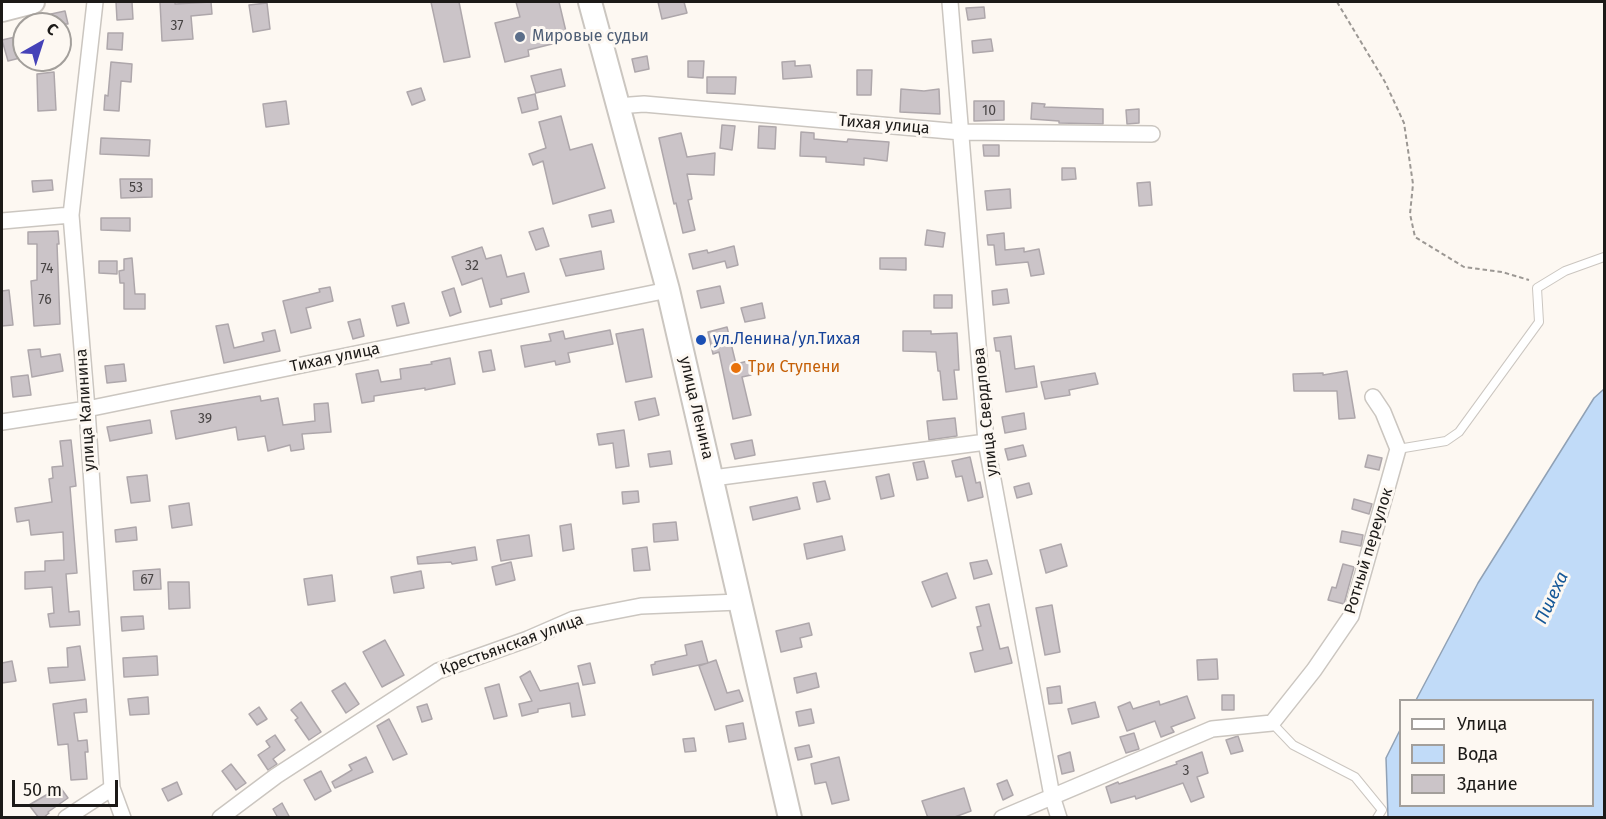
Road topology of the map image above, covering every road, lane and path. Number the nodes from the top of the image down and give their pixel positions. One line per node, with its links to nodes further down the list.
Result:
1 (33, 2): 6 (main road)
2 (95, 2): 10 (street, улица Калинина)
3 (590, 2): 7 (main road, улица Ленина)
4 (950, 2): 8 (street, улица Свердлова)
5 (1337, 2): 13 (path)
6 (2, 10)
7 (617, 106): 8 (street, Тихая улица); 14 (main road, улица Ленина)
8 (961, 132): 9 (street, Тихая улица); 18 (street, улица Свердлова)
9 (1152, 134)
10 (71, 215): 11 (street); 16 (street, улица Калинина)
11 (2, 221)
12 (1605, 258): 13 (lane)
13 (1537, 288): 19 (lane)
14 (668, 290): 16 (street, Тихая улица); 20 (main road, улица Ленина)
15 (1373, 397): 19 (street)
16 (87, 410): 17 (street, Тихая улица); 23 (street, улица Калинина)
17 (2, 422)
18 (986, 442): 20 (street); 24 (street, улица Свердлова)
19 (1398, 449): 22 (street, Ротный переулок)
20 (713, 478): 21 (main road, улица Ленина)
21 (739, 602): 27 (street, Крестьянская улица); 28 (main road, улица Ленина)
22 (1272, 723): 24 (street); 31 (lane)
23 (112, 788): 25 (street); 26 (street, улица Калинина)
24 (1052, 796): 29 (street); 30 (street, улица Свердлова)
25 (66, 818)
26 (123, 818)
27 (220, 818)
28 (790, 818)
29 (1002, 818)
30 (1059, 818)
31 (1377, 818)

